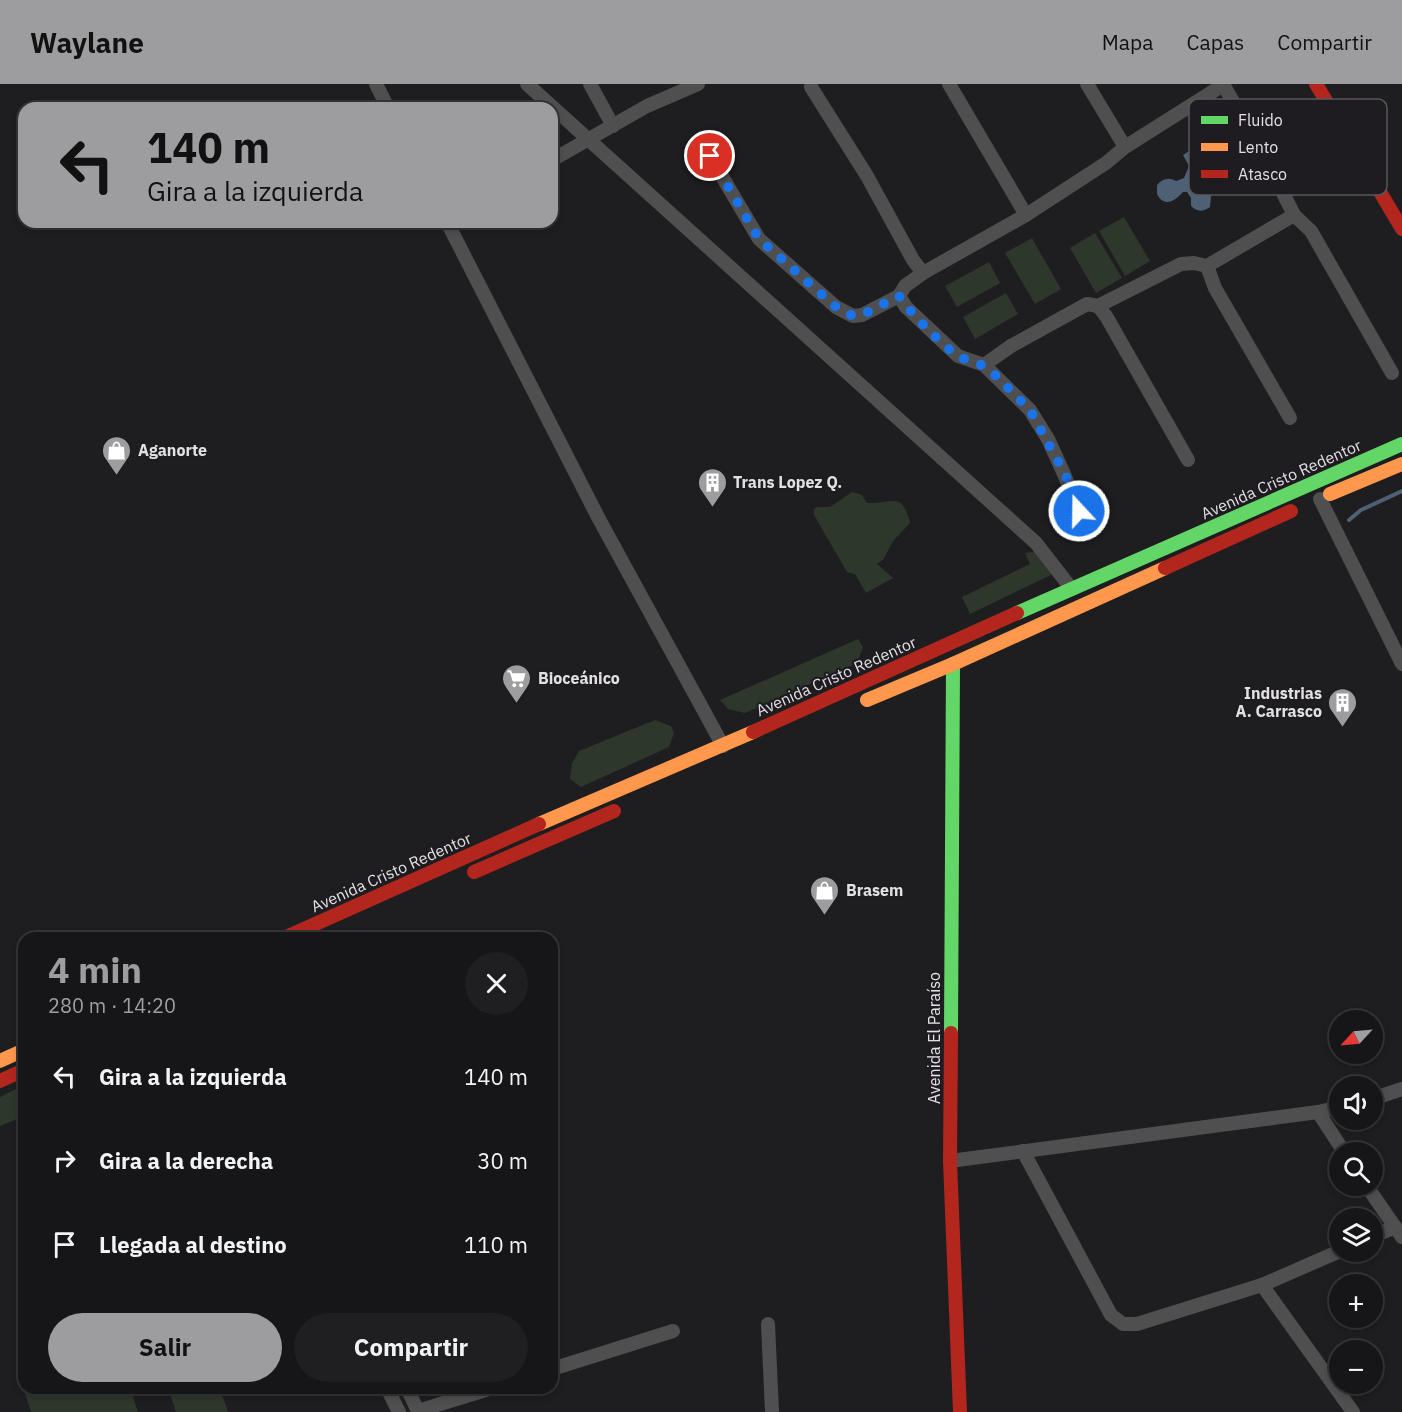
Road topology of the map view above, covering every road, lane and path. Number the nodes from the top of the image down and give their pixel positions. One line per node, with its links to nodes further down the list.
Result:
1 (376, 84): 13 (street)
2 (527, 84): 14 (street)
3 (590, 84): 17 (street)
4 (698, 84): 17 (street)
5 (949, 84): 24 (street)
6 (1087, 84): 20 (street)
7 (1316, 84): 12 (main road)
8 (1223, 85): 10 (street); 11 (street)
9 (811, 87): 29 (street)
10 (1201, 99)
11 (1231, 99)
12 (1325, 99)
13 (385, 102)
14 (548, 102)
15 (1189, 107): 20 (street)
16 (558, 111): 19 (street)
17 (613, 126): 19 (street)
18 (707, 137): 30 (street)
19 (591, 139): 21 (street); 40 (street)
20 (1125, 147): 24 (street)
21 (558, 157)
22 (1284, 195): 25 (street)
23 (1381, 195): 27 (main road)
24 (1026, 215): 29 (street)
25 (1294, 215): 28 (street); 33 (street)
26 (450, 228): 44 (street)
27 (1402, 230)
28 (1207, 266): 31 (street); 34 (street)
29 (923, 273): 30 (street)
30 (899, 296): 32 (street)
31 (1098, 306): 32 (street); 36 (street)
32 (984, 365): 39 (street)
33 (1392, 373)
34 (1290, 418)
35 (1402, 444): 40 (main road, Avenida Cristo Redentor)
36 (1188, 460)
37 (1402, 464): 38 (main road, Avenida Cristo Redentor)
38 (1311, 503): 41 (main road, Avenida Cristo Redentor); 42 (street)
39 (1079, 511)
40 (1071, 588): 44 (main road, Avenida Cristo Redentor)
41 (953, 664): 43 (main road, Avenida Cristo Redentor); 58 (main road, Avenida El Paraíso)
42 (1402, 664)
43 (855, 705)
44 (723, 746): 47 (main road, Avenida Cristo Redentor)
45 (628, 805): 46 (main road, Avenida Cristo Redentor)
46 (466, 876)
47 (297, 932)
48 (18, 1053): 49 (main road)
49 (0, 1061)
50 (18, 1073): 51 (main road)
51 (0, 1081)
52 (1402, 1089): 53 (street)
53 (1383, 1095)
54 (1329, 1110): 55 (street)
55 (1318, 1112): 56 (street); 57 (street)
56 (1338, 1142)
57 (1023, 1151): 58 (street); 63 (street)
58 (950, 1161): 73 (main road, Avenida El Paraíso)
59 (1373, 1196): 60 (street)
60 (1398, 1232): 61 (street)
61 (1383, 1235)
62 (1329, 1256): 63 (street)
63 (1262, 1285): 74 (street)
64 (768, 1324): 72 (street)
65 (673, 1331): 66 (street)
66 (558, 1367)
67 (390, 1394): 70 (street)
68 (410, 1394): 71 (street)
69 (474, 1394): 71 (street)
70 (399, 1412)
71 (418, 1412)
72 (772, 1412)
73 (960, 1412)
74 (1353, 1412)

